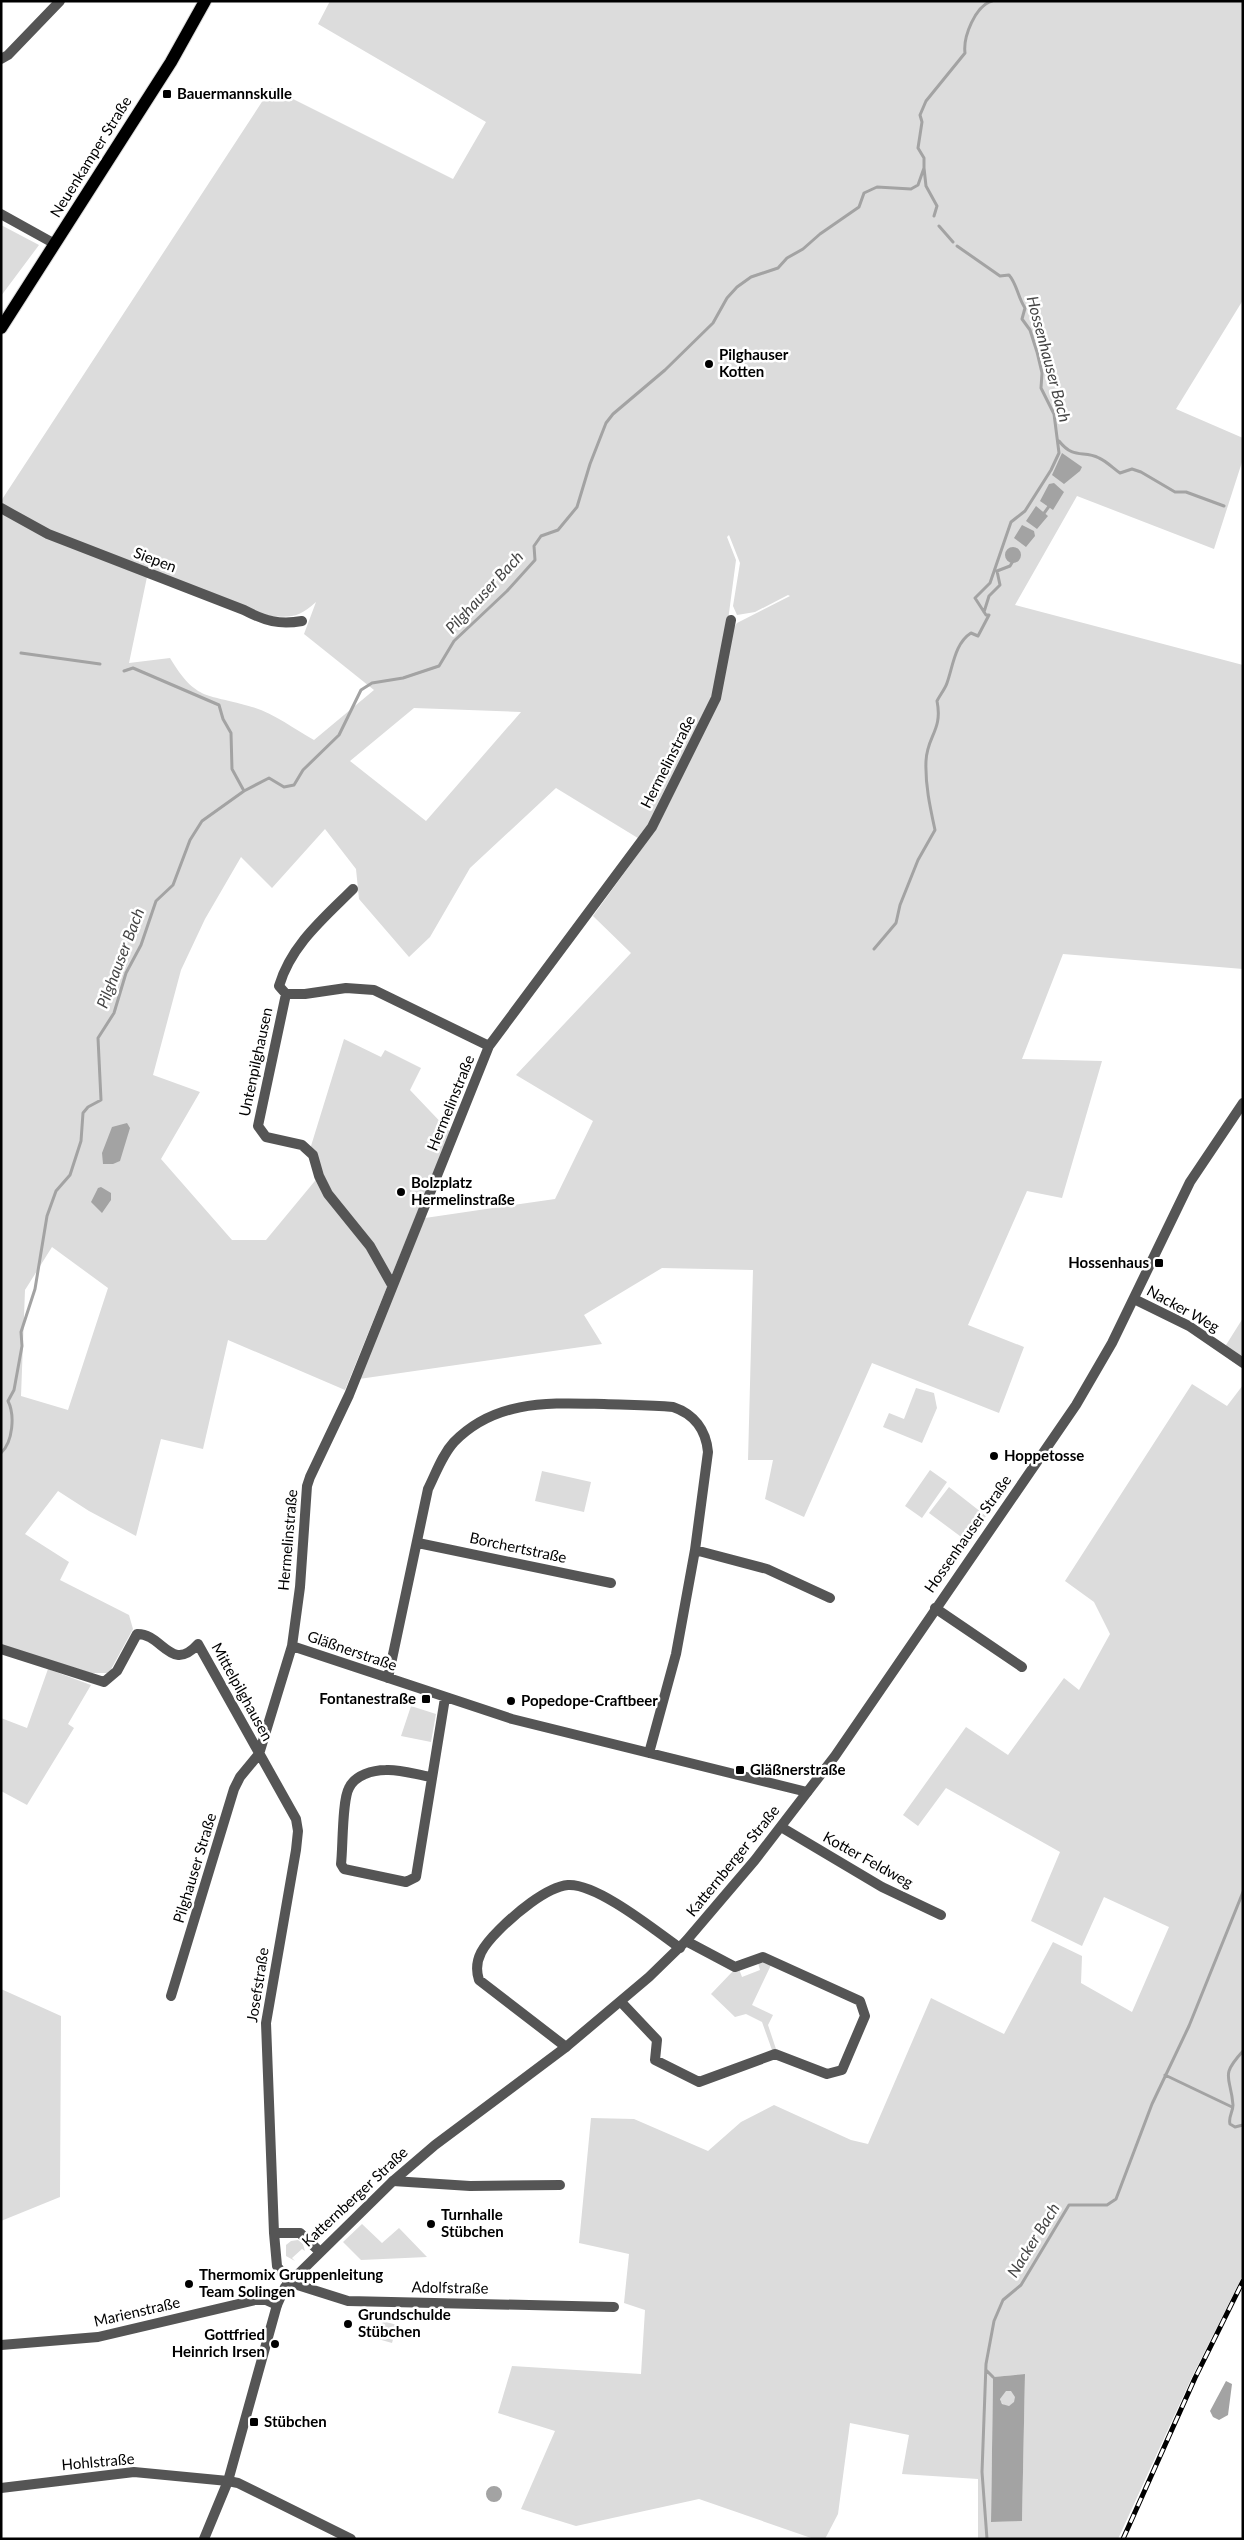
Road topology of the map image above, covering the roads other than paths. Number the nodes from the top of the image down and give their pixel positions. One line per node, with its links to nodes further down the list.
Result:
1 (60, 1): 3 (street)
2 (205, 1): 5 (main road, Neuenkamper Straße)
3 (1, 59)
4 (1, 214): 5 (street)
5 (55, 244): 6 (main road, Neuenkamper Straße)
6 (1, 328)
7 (1, 508): 9 (street, Siepen)
8 (731, 620): 12 (street, Hermelinstraße)
9 (302, 621)
10 (353, 889): 11 (street, Untenpilghausen)
11 (286, 994): 12 (street, Untenpilghausen); 14 (street, Untenpilghausen)
12 (489, 1046): 14 (street, Hermelinstraße)
13 (1243, 1103): 15 (street, Hossenhauser Straße)
14 (392, 1285): 22 (street, Hermelinstraße)
15 (1134, 1300): 16 (street, Nacker Weg); 21 (street, Hossenhauser Straße)
16 (1243, 1363)
17 (418, 1543): 18 (street); 19 (street, Borchertstraße); 25 (street)
18 (695, 1550): 20 (street); 27 (street)
19 (611, 1582)
20 (830, 1598)
21 (935, 1608): 24 (street); 30 (street, Hossenhauser Straße)
22 (292, 1646): 25 (street, Gläßnerstraße); 28 (street, Hermelinstraße)
23 (1, 1648): 28 (street, Mittelpilghausen)
24 (1022, 1667)
25 (388, 1678): 26 (street, Gläßnerstraße)
26 (445, 1698): 27 (street, Gläßnerstraße); 29 (street)
27 (649, 1753): 30 (street, Gläßnerstraße)
28 (259, 1754): 34 (street, Pilghauser Straße); 39 (street, Josefstraße)
29 (431, 1777): 29 (street)
30 (807, 1792): 31 (street, Katternberger Straße)
31 (781, 1827): 32 (street, Kotter Feldweg); 33 (street, Katternberger Straße)
32 (941, 1915)
33 (683, 1945): 35 (street, Katternberger Straße); 35 (street); 36 (street)
34 (171, 1996)
35 (620, 2002): 36 (street, Katternberger Straße)
36 (566, 2047): 37 (street, Katternberger Straße)
37 (393, 2180): 38 (street); 40 (street, Katternberger Straße)
38 (560, 2185)
39 (274, 2233): 40 (street); 41 (street, Josefstraße)
40 (319, 2251): 41 (street, Katternberger Straße)
41 (288, 2282): 42 (street, Katternberger Straße); 43 (street, Adolfstraße)
42 (277, 2305): 44 (street, Marienstraße); 45 (street, Katternberger Straße)
43 (614, 2307)
44 (1, 2345)
45 (228, 2481): 46 (street, Hohlstraße); 47 (street, Katternberger Straße); 48 (street, Hohlstraße)
46 (1, 2488)
47 (204, 2539)
48 (351, 2539)

